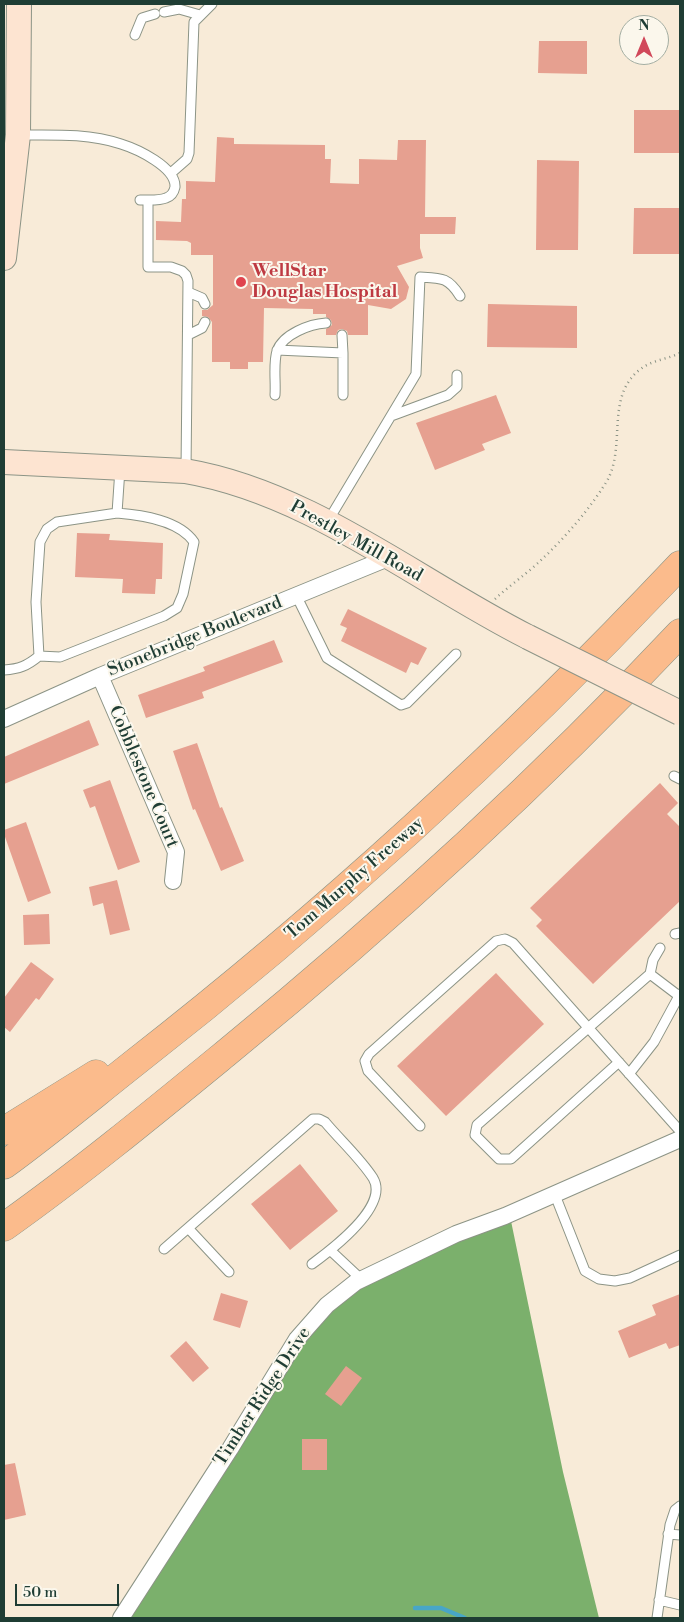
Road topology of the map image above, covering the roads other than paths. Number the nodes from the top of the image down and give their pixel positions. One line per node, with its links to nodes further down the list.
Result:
1 (19, 4): 5 (street)
2 (212, 4): 3 (lane)
3 (200, 15): 4 (lane); 7 (lane)
4 (135, 34)
5 (18, 135): 6 (street); 7 (lane)
6 (9, 162): 8 (street)
7 (171, 173): 9 (lane)
8 (4, 258)
9 (188, 292): 11 (lane); 14 (lane)
10 (460, 296): 21 (lane)
11 (205, 304)
12 (205, 322): 14 (lane)
13 (326, 323): 16 (lane)
14 (188, 335): 26 (lane)
15 (342, 335): 17 (lane)
16 (277, 350): 17 (lane); 19 (lane)
17 (343, 352): 20 (lane)
18 (457, 375): 21 (lane)
19 (275, 395)
20 (343, 396)
21 (391, 416): 28 (lane)
22 (4, 445): 24 (street)
23 (4, 462): 24 (street, Prestley Mill Road)
24 (39, 464): 25 (street, Prestley Mill Road)
25 (120, 469): 26 (street, Prestley Mill Road); 27 (lane)
26 (186, 471): 28 (street, Prestley Mill Road)
27 (117, 513): 34 (lane); 34 (lane)
28 (327, 523): 29 (street, Prestley Mill Road)
29 (388, 558): 31 (street, Stonebridge Boulevard); 37 (street, Prestley Mill Road, bridge)
30 (680, 565): 43 (highway, Tom Murphy Freeway)
31 (296, 595): 33 (lane); 36 (street, Stonebridge Boulevard)
32 (680, 633): 53 (highway)
33 (456, 654)
34 (39, 656): 35 (lane)
35 (4, 670)
36 (100, 676): 38 (street, Stonebridge Boulevard); 39 (street, Cobblestone Court)
37 (680, 713)
38 (4, 719)
39 (173, 881)
40 (660, 948): 41 (lane)
41 (650, 974): 42 (lane); 44 (lane)
42 (680, 995): 46 (lane)
43 (211, 1004): 49 (highway); 51 (highway, Tom Murphy Freeway)
44 (588, 1027): 45 (lane); 45 (lane); 47 (lane)
45 (618, 1062): 46 (lane)
46 (630, 1074): 48 (lane)
47 (420, 1126)
48 (680, 1130)
49 (4, 1132)
50 (680, 1139): 52 (street, Timber Ridge Drive)
51 (4, 1165)
52 (555, 1195): 57 (lane); 60 (street, Timber Ridge Drive)
53 (4, 1227)
54 (188, 1228): 55 (lane); 56 (lane); 59 (lane)
55 (164, 1249)
56 (330, 1250): 58 (lane); 60 (lane)
57 (680, 1255)
58 (312, 1264)
59 (229, 1272)
60 (361, 1279): 66 (street, Timber Ridge Drive)
61 (680, 1506): 62 (lane)
62 (668, 1534): 63 (lane); 64 (lane)
63 (680, 1535)
64 (659, 1600): 65 (lane); 67 (lane)
65 (680, 1604)
66 (120, 1618)
67 (657, 1618)

